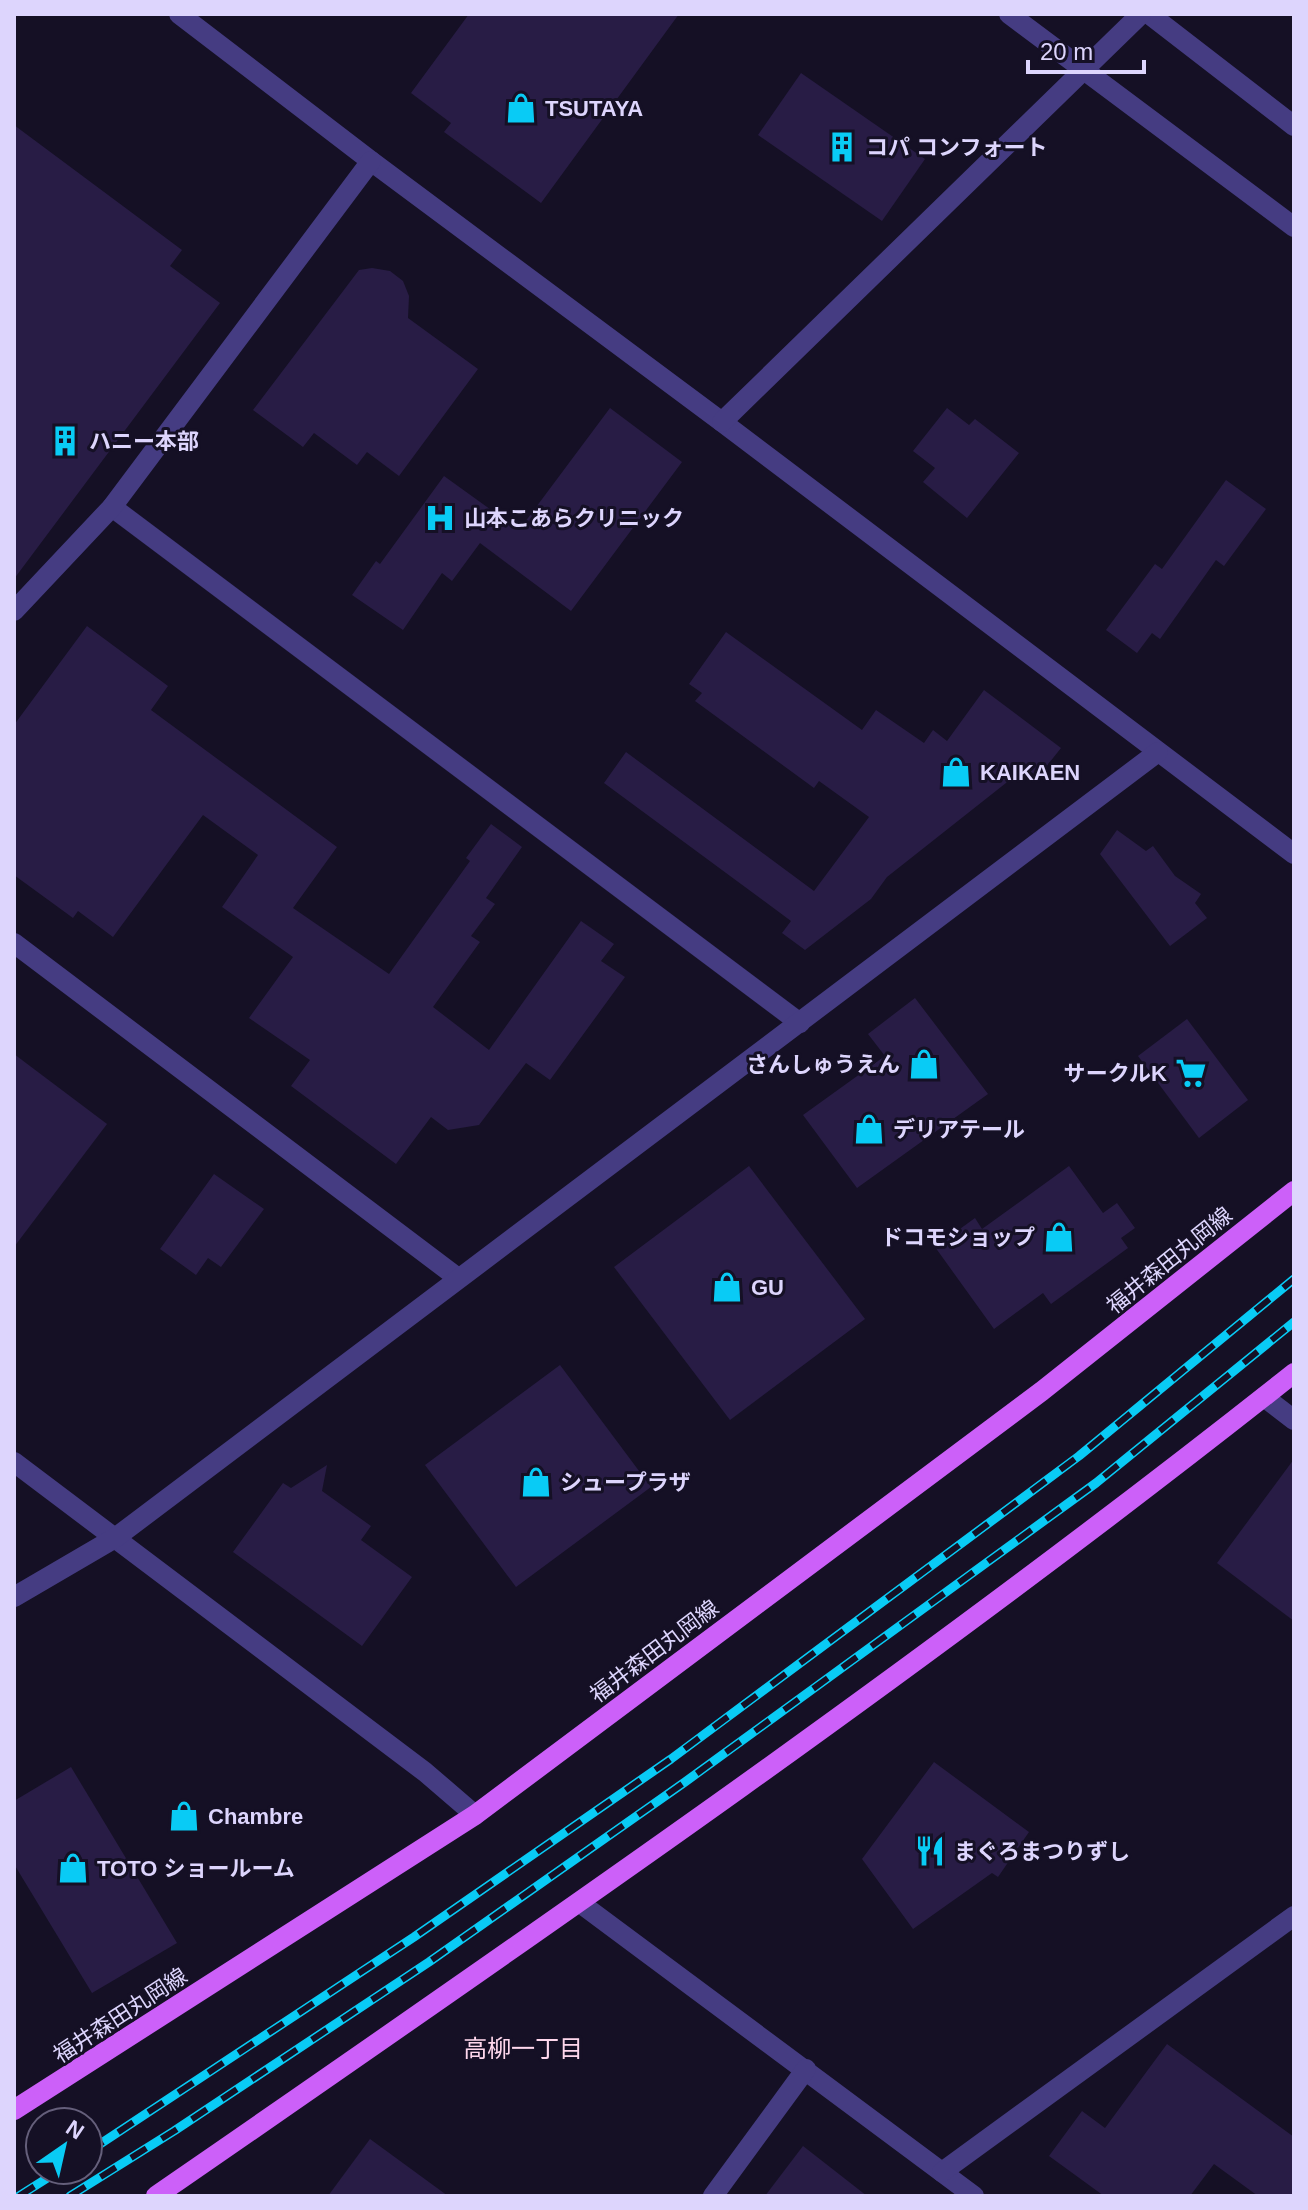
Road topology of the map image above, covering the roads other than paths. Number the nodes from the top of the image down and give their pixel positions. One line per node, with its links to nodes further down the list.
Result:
1 (179, 14): 7 (street)
2 (1009, 14): 5 (street)
3 (1141, 14): 5 (street)
4 (1149, 14): 6 (street)
5 (1083, 70): 8 (street); 9 (street)
6 (1294, 126)
7 (371, 161): 9 (street); 10 (street)
8 (1294, 227)
9 (722, 422): 12 (street)
10 (112, 507): 11 (street); 15 (street)
11 (14, 611)
12 (1158, 752): 13 (street); 15 (street)
13 (1294, 854)
14 (14, 943): 17 (street)
15 (800, 1023): 17 (street)
16 (1294, 1191): 24 (main road, 福井森田丸岡線)
17 (458, 1278): 22 (street)
18 (1294, 1373): 19 (main road)
19 (1264, 1397): 20 (street); 25 (main road)
20 (1294, 1420)
21 (14, 1462): 22 (street)
22 (115, 1538): 23 (street); 24 (street)
23 (14, 1597)
24 (475, 1815): 28 (main road, 福井森田丸岡線)
25 (580, 1903): 27 (street); 30 (main road)
26 (1294, 1916): 29 (street)
27 (806, 2069): 29 (street); 31 (street)
28 (14, 2110)
29 (942, 2172): 32 (street)
30 (156, 2196)
31 (713, 2196)
32 (974, 2196)

